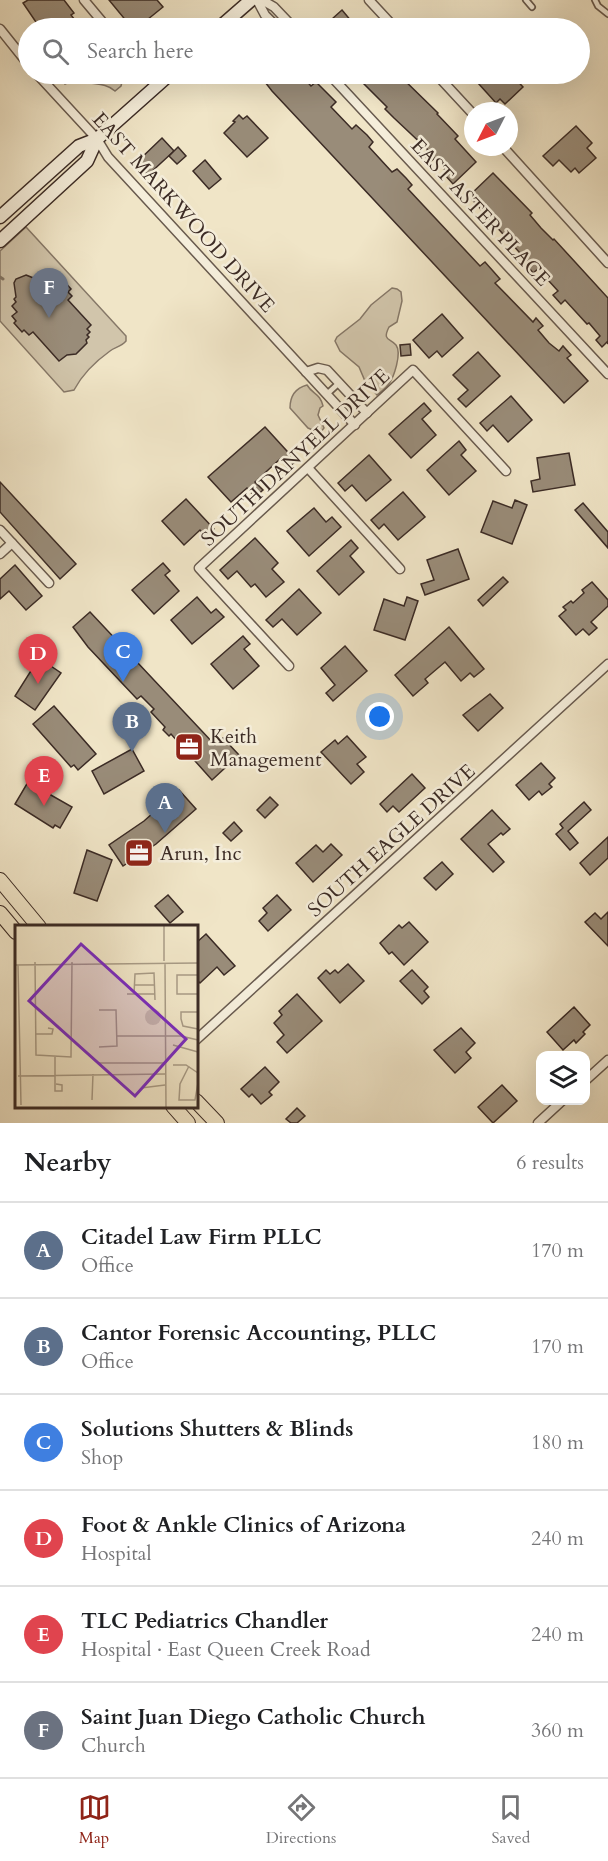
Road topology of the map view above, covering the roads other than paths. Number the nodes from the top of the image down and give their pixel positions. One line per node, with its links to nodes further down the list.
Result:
1 (84, 0): 10 (street)
2 (251, 0): 11 (main road)
3 (257, 0): 12 (street)
4 (262, 0): 13 (street)
5 (369, 0): 14 (street)
6 (526, 0): 8 (lane)
7 (594, 0): 9 (lane)
8 (532, 7)
9 (608, 14)
10 (99, 18)
11 (230, 18)
12 (268, 18)
13 (284, 18)
14 (386, 18)
15 (0, 29): 16 (street)
16 (18, 52)
17 (46, 84): 22 (street, EAST MARKWOOD DRIVE)
18 (159, 84): 22 (main road)
19 (338, 84): 28 (street, EAST ASTER PLACE)
20 (445, 84): 21 (street)
21 (464, 104)
22 (97, 139): 24 (main road); 25 (main road); 27 (street, EAST MARKWOOD DRIVE)
23 (510, 156): 26 (street)
24 (0, 217)
25 (0, 241)
26 (608, 263)
27 (306, 372): 29 (street); 30 (street, EAST MARKWOOD DRIVE)
28 (608, 374)
29 (339, 383): 30 (lane); 31 (street)
30 (327, 394): 32 (street, EAST MARKWOOD DRIVE)
31 (367, 413): 32 (street, SOUTH DANYELL DRIVE); 34 (street, SOUTH DANYELL DRIVE)
32 (355, 424): 33 (street, SOUTH DANYELL DRIVE)
33 (308, 468): 38 (street); 41 (street, SOUTH DANYELL DRIVE)
34 (506, 471)
35 (0, 530): 36 (street)
36 (12, 543): 37 (street); 39 (street)
37 (0, 554)
38 (400, 569)
39 (48, 583)
40 (608, 664): 46 (street, SOUTH EAGLE DRIVE)
41 (290, 666)
42 (0, 880): 44 (main road)
43 (0, 913): 45 (main road)
44 (37, 925)
45 (15, 931)
46 (198, 1038)
47 (608, 1060): 48 (street)
48 (590, 1076)
49 (198, 1103): 53 (main road)
50 (558, 1105): 54 (street)
51 (174, 1108): 52 (main road)
52 (188, 1123)
53 (216, 1123)
54 (538, 1123)

